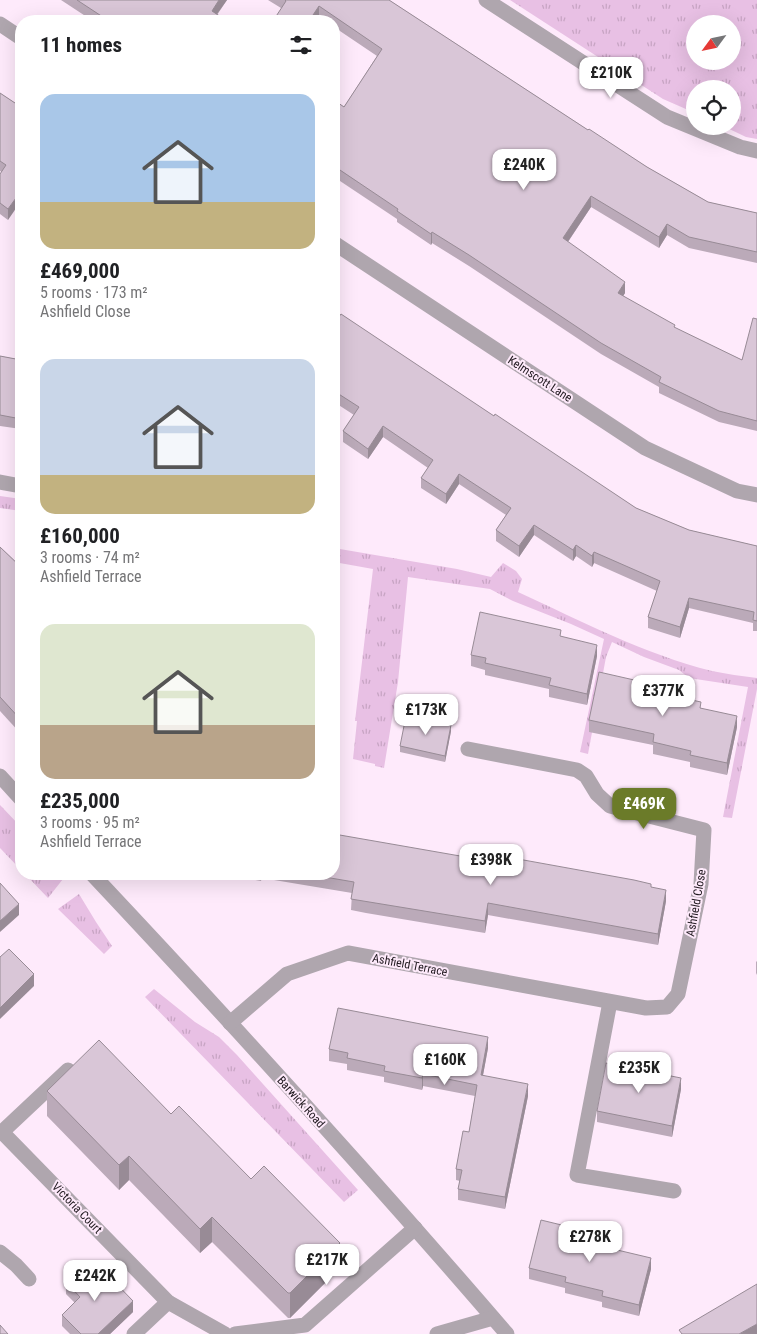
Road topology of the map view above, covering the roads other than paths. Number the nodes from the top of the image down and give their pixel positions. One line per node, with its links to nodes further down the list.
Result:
1 (486, 0): 4 (street)
2 (0, 24): 3 (street)
3 (15, 34)
4 (757, 151)
5 (340, 247): 8 (street, Kelmscott Lane)
6 (0, 482): 7 (street)
7 (15, 485)
8 (757, 495)
9 (468, 749): 13 (street, Ashfield Close)
10 (0, 776): 11 (street)
11 (15, 792)
12 (98, 880): 15 (street, Barwick Road)
13 (678, 994): 14 (street, Ashfield Terrace)
14 (610, 1002): 15 (street, Ashfield Terrace); 18 (street)
15 (230, 1023): 19 (street, Barwick Road)
16 (68, 1070): 17 (street, Victoria Court)
17 (1, 1133): 22 (street, Victoria Court)
18 (674, 1191)
19 (415, 1228): 23 (street, Barwick Road); 26 (street)
20 (0, 1252): 21 (street)
21 (29, 1279)
22 (168, 1302): 24 (street); 25 (street, Victoria Court)
23 (493, 1318): 27 (street); 28 (street, Barwick Road)
24 (134, 1334)
25 (225, 1334)
26 (235, 1334)
27 (437, 1334)
28 (507, 1334)

